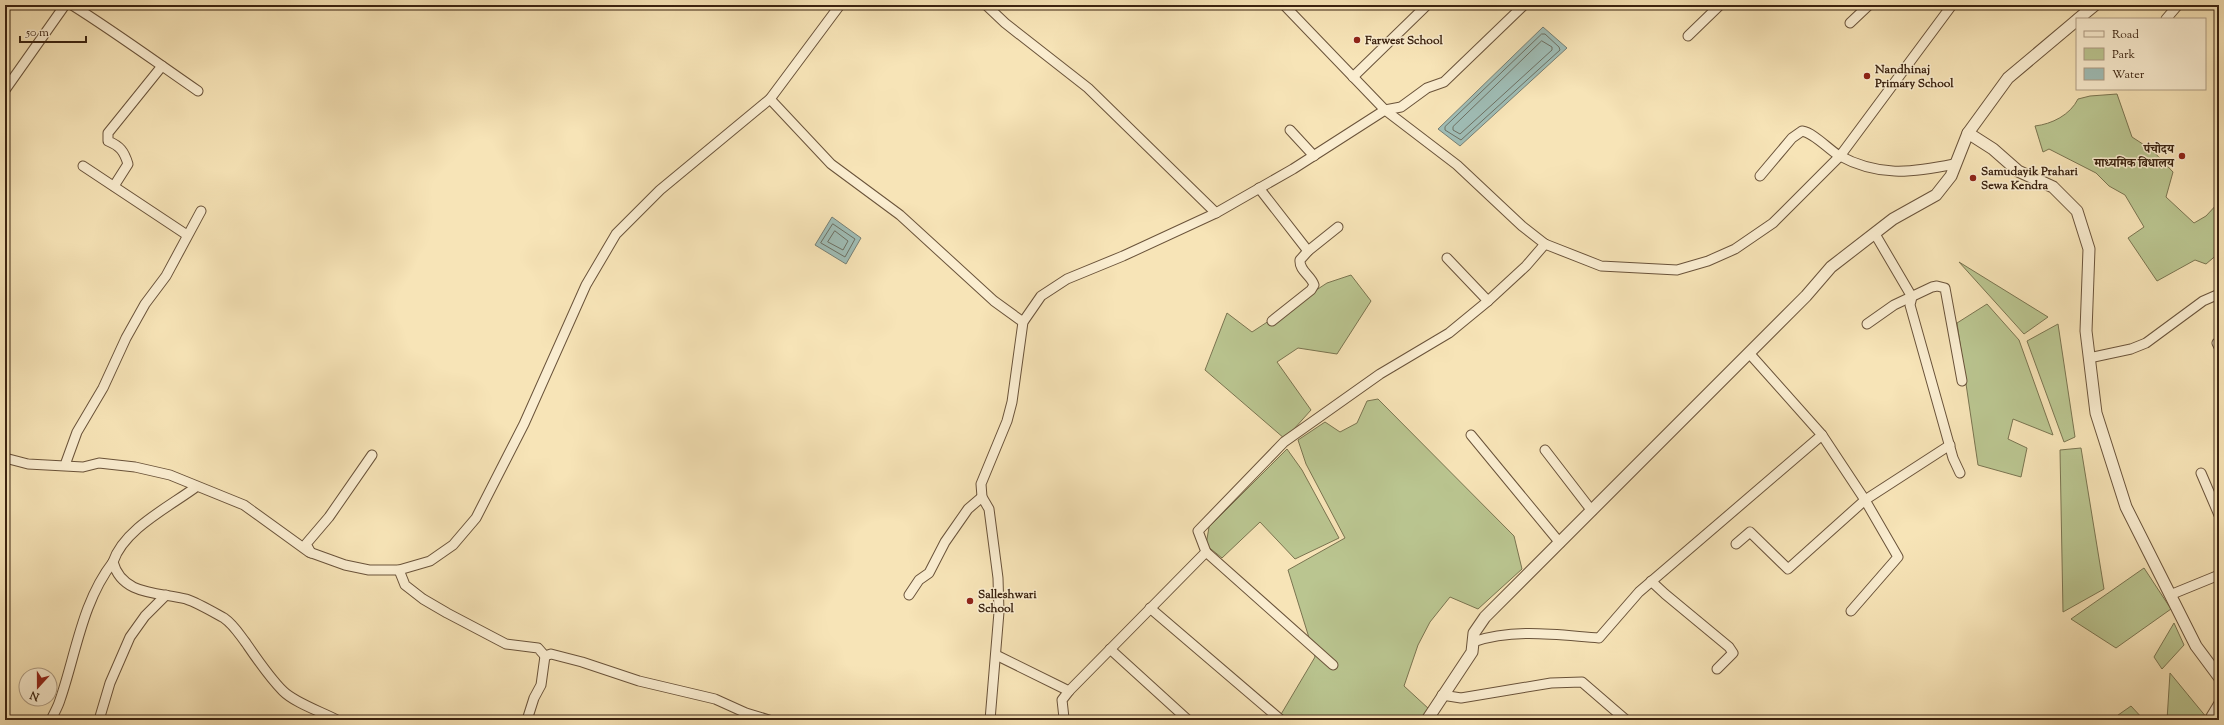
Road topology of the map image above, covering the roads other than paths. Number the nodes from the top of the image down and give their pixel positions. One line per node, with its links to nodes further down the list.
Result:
1 (65, 5): 20 (street)
2 (72, 5): 18 (street)
3 (840, 5): 22 (street)
4 (986, 5): 34 (street)
5 (1284, 5): 19 (street)
6 (1427, 5): 19 (street)
7 (1524, 5): 23 (street)
8 (1720, 5): 17 (street)
9 (1869, 5): 16 (street)
10 (1952, 5): 27 (street)
11 (2095, 5): 13 (street)
12 (2178, 5): 14 (street)
13 (2080, 18)
14 (2167, 18)
15 (2076, 22): 25 (street)
16 (1850, 23)
17 (1688, 36)
18 (162, 66): 21 (street); 31 (street)
19 (1353, 77): 23 (street)
20 (5, 90)
21 (198, 90)
22 (770, 99): 45 (street); 69 (street)
23 (1385, 110): 26 (street); 38 (street)
24 (1290, 130): 26 (street)
25 (1968, 133): 28 (street); 48 (street)
26 (1314, 156): 32 (street)
27 (1840, 156): 28 (street); 30 (street); 38 (street)
28 (1954, 164): 36 (street)
29 (83, 166): 31 (street)
30 (1760, 176)
31 (114, 186): 37 (street)
32 (1259, 188): 34 (street); 39 (street)
33 (201, 211): 37 (street)
34 (1216, 212): 45 (street)
35 (1338, 227): 39 (street)
36 (1875, 234): 42 (street); 47 (street)
37 (187, 235): 56 (street)
38 (1545, 244): 43 (street)
39 (1308, 251): 44 (street)
40 (1447, 258): 43 (street)
41 (2219, 294): 48 (street)
42 (1912, 297): 46 (street); 49 (street); 52 (street)
43 (1488, 301): 67 (street)
44 (1272, 321)
45 (1023, 322): 60 (street)
46 (1867, 324)
47 (1750, 353): 51 (street); 62 (street)
48 (2089, 358): 74 (street)
49 (1962, 381)
50 (1471, 435): 64 (street)
51 (1822, 435): 61 (street); 71 (street)
52 (1950, 445): 57 (street); 61 (street)
53 (1545, 450): 62 (street)
54 (372, 454): 66 (street)
55 (5, 458): 56 (street)
56 (65, 465): 59 (street)
57 (1960, 473)
58 (2202, 473): 63 (street)
59 (196, 487): 66 (street); 68 (street)
60 (982, 497): 73 (street); 79 (street)
61 (1865, 500): 65 (street); 76 (street)
62 (1592, 511): 64 (street)
63 (2219, 515)
64 (1560, 543): 77 (street)
65 (1736, 544)
66 (311, 552): 69 (street)
67 (1206, 552): 75 (street); 81 (street)
68 (113, 562): 72 (street); 87 (street)
69 (399, 570): 80 (street)
70 (2219, 575): 74 (street)
71 (1652, 581): 77 (street); 82 (street)
72 (166, 595): 88 (street); 89 (street)
73 (909, 595)
74 (2170, 595): 83 (street)
75 (1150, 608): 78 (street); 95 (street)
76 (1851, 611)
77 (1473, 642): 85 (street)
78 (1110, 649): 84 (street); 94 (street)
79 (996, 655): 84 (street); 92 (street)
80 (545, 656): 90 (street); 91 (street)
81 (1333, 665)
82 (1717, 669)
83 (2219, 678)
84 (1069, 691): 93 (street)
85 (1442, 695): 96 (street); 97 (street)
86 (2219, 705): 98 (street)
87 (52, 720)
88 (99, 720)
89 (337, 720)
90 (527, 720)
91 (769, 720)
92 (990, 720)
93 (1066, 720)
94 (1188, 720)
95 (1281, 720)
96 (1427, 720)
97 (1626, 720)
98 (2210, 720)

